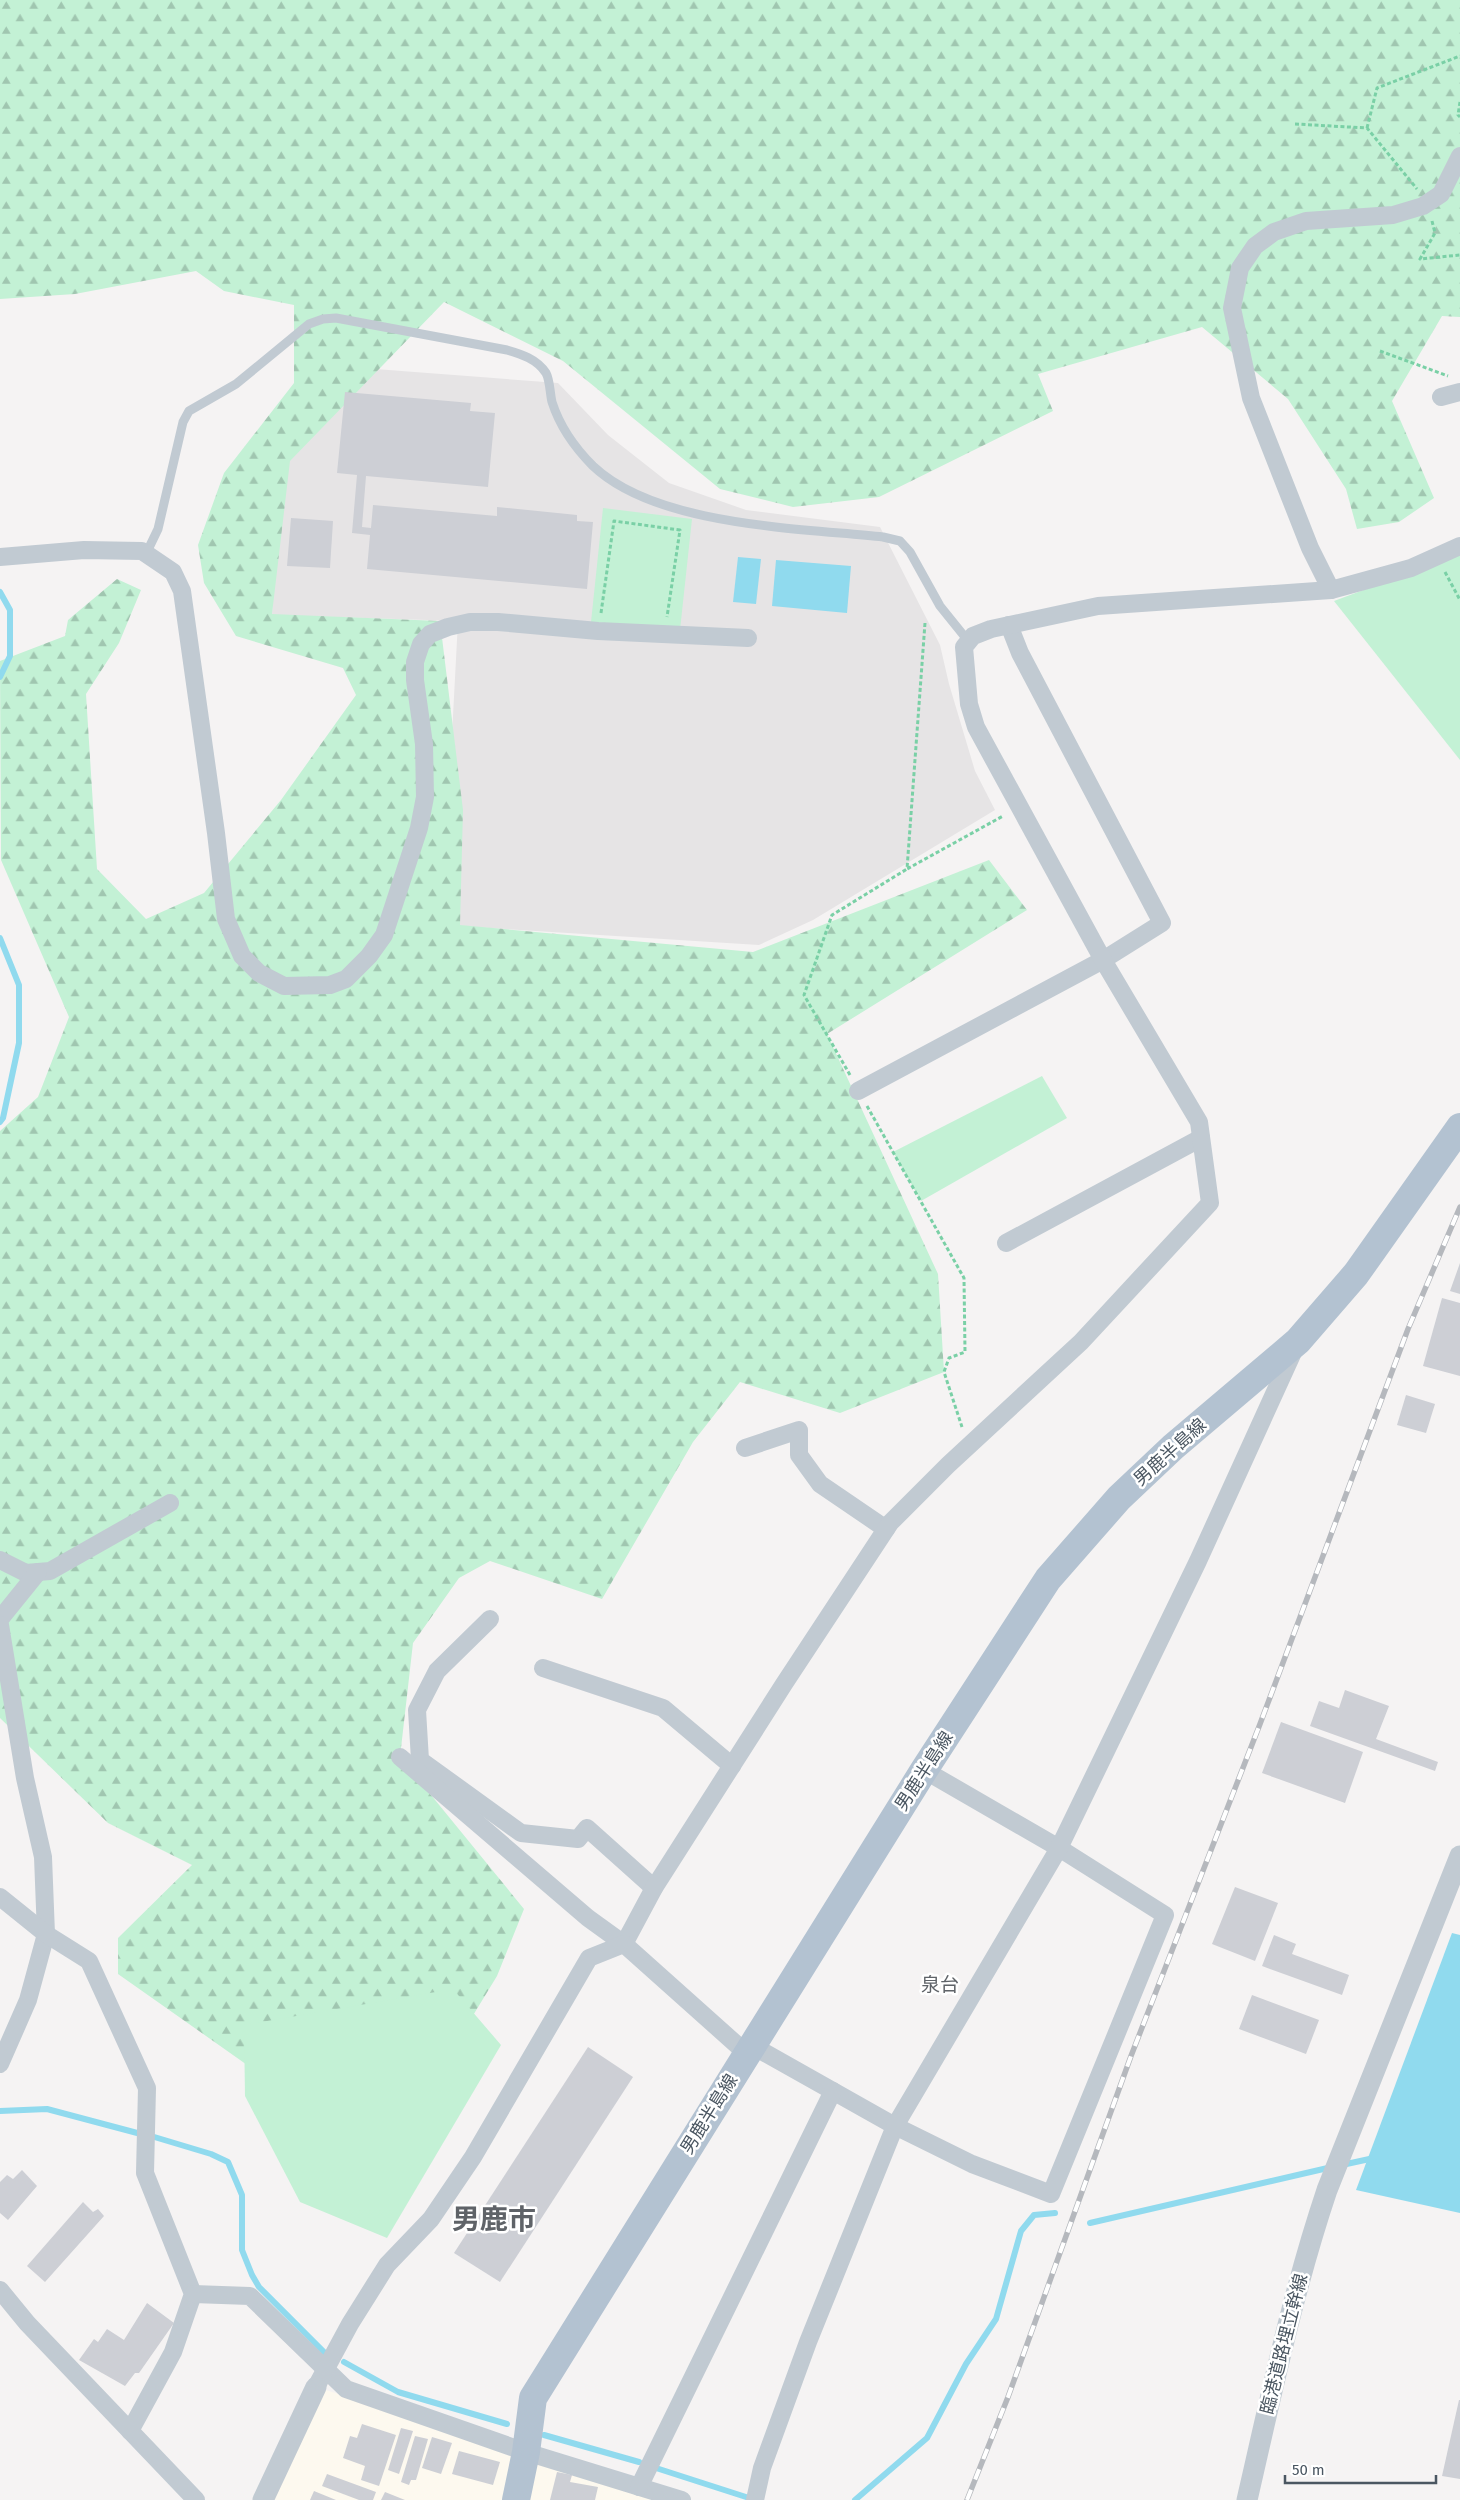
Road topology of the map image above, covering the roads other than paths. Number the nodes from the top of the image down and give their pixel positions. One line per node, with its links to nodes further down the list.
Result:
1 (1460, 156): 7 (street)
2 (1456, 384): 3 (street)
3 (1441, 397)
4 (1460, 546): 7 (street)
5 (146, 554): 6 (street); 9 (street); 10 (lane)
6 (0, 557)
7 (1331, 590): 8 (street)
8 (1009, 625): 10 (street); 11 (street)
9 (748, 638)
10 (969, 642): 11 (street)
11 (1103, 960): 12 (street); 14 (street)
12 (858, 1091)
13 (1460, 1127): 16 (main road, 男鹿半島線)
14 (1201, 1138): 15 (street); 19 (street)
15 (1006, 1243)
16 (1298, 1341): 28 (main road, 男鹿半島線); 29 (street)
17 (745, 1448): 19 (street)
18 (170, 1503): 21 (street)
19 (886, 1529): 27 (street)
20 (0, 1560): 21 (street)
21 (38, 1572): 23 (street)
22 (490, 1619): 31 (street)
23 (0, 1620)
24 (0, 1625): 33 (street)
25 (543, 1668): 27 (street)
26 (400, 1757): 34 (street)
27 (732, 1766): 31 (street)
28 (924, 1770): 29 (street); 35 (main road, 男鹿半島線)
29 (1059, 1848): 38 (street); 38 (street)
30 (1460, 1856): 51 (street, 臨港道路埋立幹線)
31 (654, 1888): 34 (street)
32 (0, 1897): 33 (street)
33 (46, 1934): 36 (street); 40 (street)
34 (624, 1944): 35 (street); 42 (street)
35 (749, 2049): 37 (street); 44 (main road, 男鹿半島線)
36 (0, 2064)
37 (833, 2091): 38 (street); 45 (street)
38 (895, 2126): 50 (street)
39 (0, 2290): 41 (street)
40 (193, 2294): 42 (street); 43 (street)
41 (6, 2309): 43 (street)
42 (321, 2378): 44 (street); 47 (street)
43 (130, 2431): 46 (street)
44 (526, 2452): 45 (street); 48 (main road, 男鹿半島線)
45 (639, 2487): 49 (street)
46 (196, 2500)
47 (263, 2500)
48 (516, 2500)
49 (682, 2500)
50 (755, 2500)
51 (1247, 2500)

